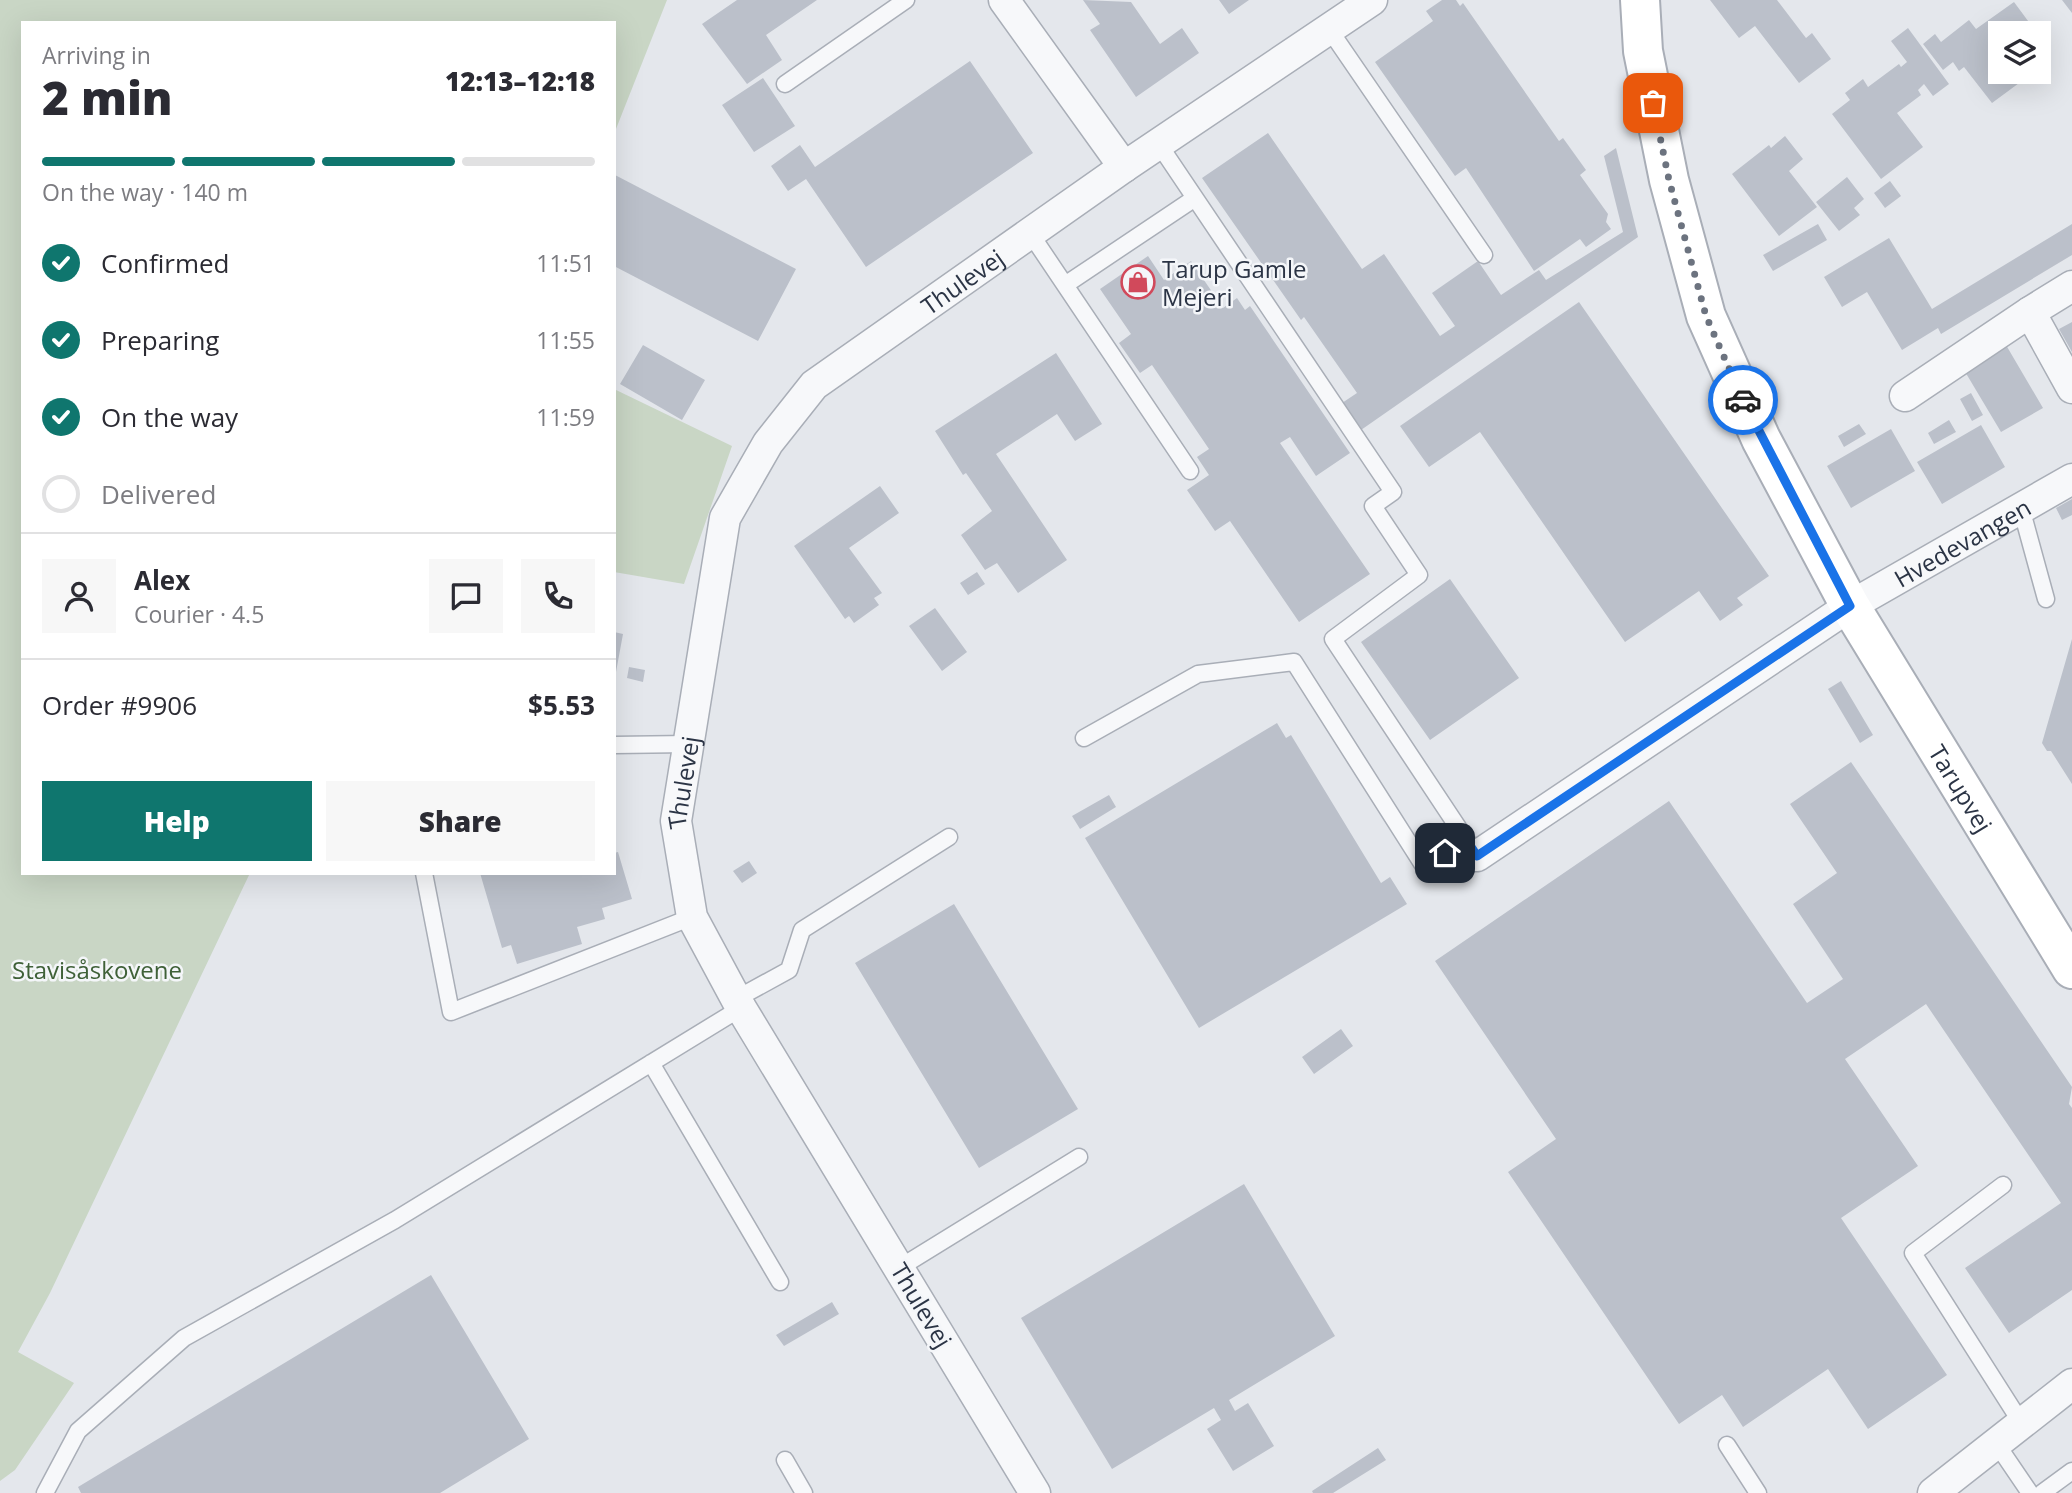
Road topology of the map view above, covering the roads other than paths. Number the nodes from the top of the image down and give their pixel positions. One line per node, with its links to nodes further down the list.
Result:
1 (906, 0): 6 (lane)
2 (1004, 0): 8 (street)
3 (1372, 0): 5 (street, Thulevej)
4 (1640, 0): 21 (street, Tarupvej)
5 (1329, 29): 7 (street, Thulevej); 11 (lane)
6 (785, 84)
7 (1158, 143): 8 (street, Thulevej); 9 (lane)
8 (1124, 167): 10 (street, Thulevej)
9 (1195, 198): 12 (lane); 26 (lane)
10 (1030, 233): 12 (lane); 23 (street, Thulevej)
11 (1484, 256)
12 (1065, 285): 17 (lane)
13 (2072, 286): 14 (street)
14 (2029, 312): 15 (street); 16 (street)
15 (2072, 388)
16 (1905, 396)
17 (1190, 471)
18 (2072, 479): 19 (street, Hvedevangen)
19 (2021, 508): 20 (lane); 21 (street, Hvedevangen)
20 (2046, 599)
21 (1850, 606): 26 (street); 29 (street, Tarupvej)
22 (1084, 738): 26 (lane)
23 (689, 744): 24 (lane); 28 (street, Thulevej)
24 (616, 745)
25 (948, 836): 30 (lane)
26 (1472, 848)
27 (424, 875): 28 (lane)
28 (692, 917): 30 (street, Thulevej)
29 (2072, 970)
30 (739, 1004): 31 (lane); 34 (street, Thulevej)
31 (651, 1063): 35 (lane); 42 (lane)
32 (1079, 1157): 34 (lane)
33 (2003, 1185): 37 (lane)
34 (899, 1268): 44 (street, Thulevej)
35 (780, 1282)
36 (2072, 1384): 37 (street)
37 (2022, 1423): 38 (street)
38 (1996, 1444): 46 (street); 47 (lane)
39 (1727, 1446): 45 (lane)
40 (785, 1460): 43 (lane)
41 (2072, 1471): 48 (lane)
42 (45, 1493)
43 (804, 1493)
44 (1035, 1493)
45 (1758, 1493)
46 (1933, 1493)
47 (2030, 1493)
48 (2042, 1493)

